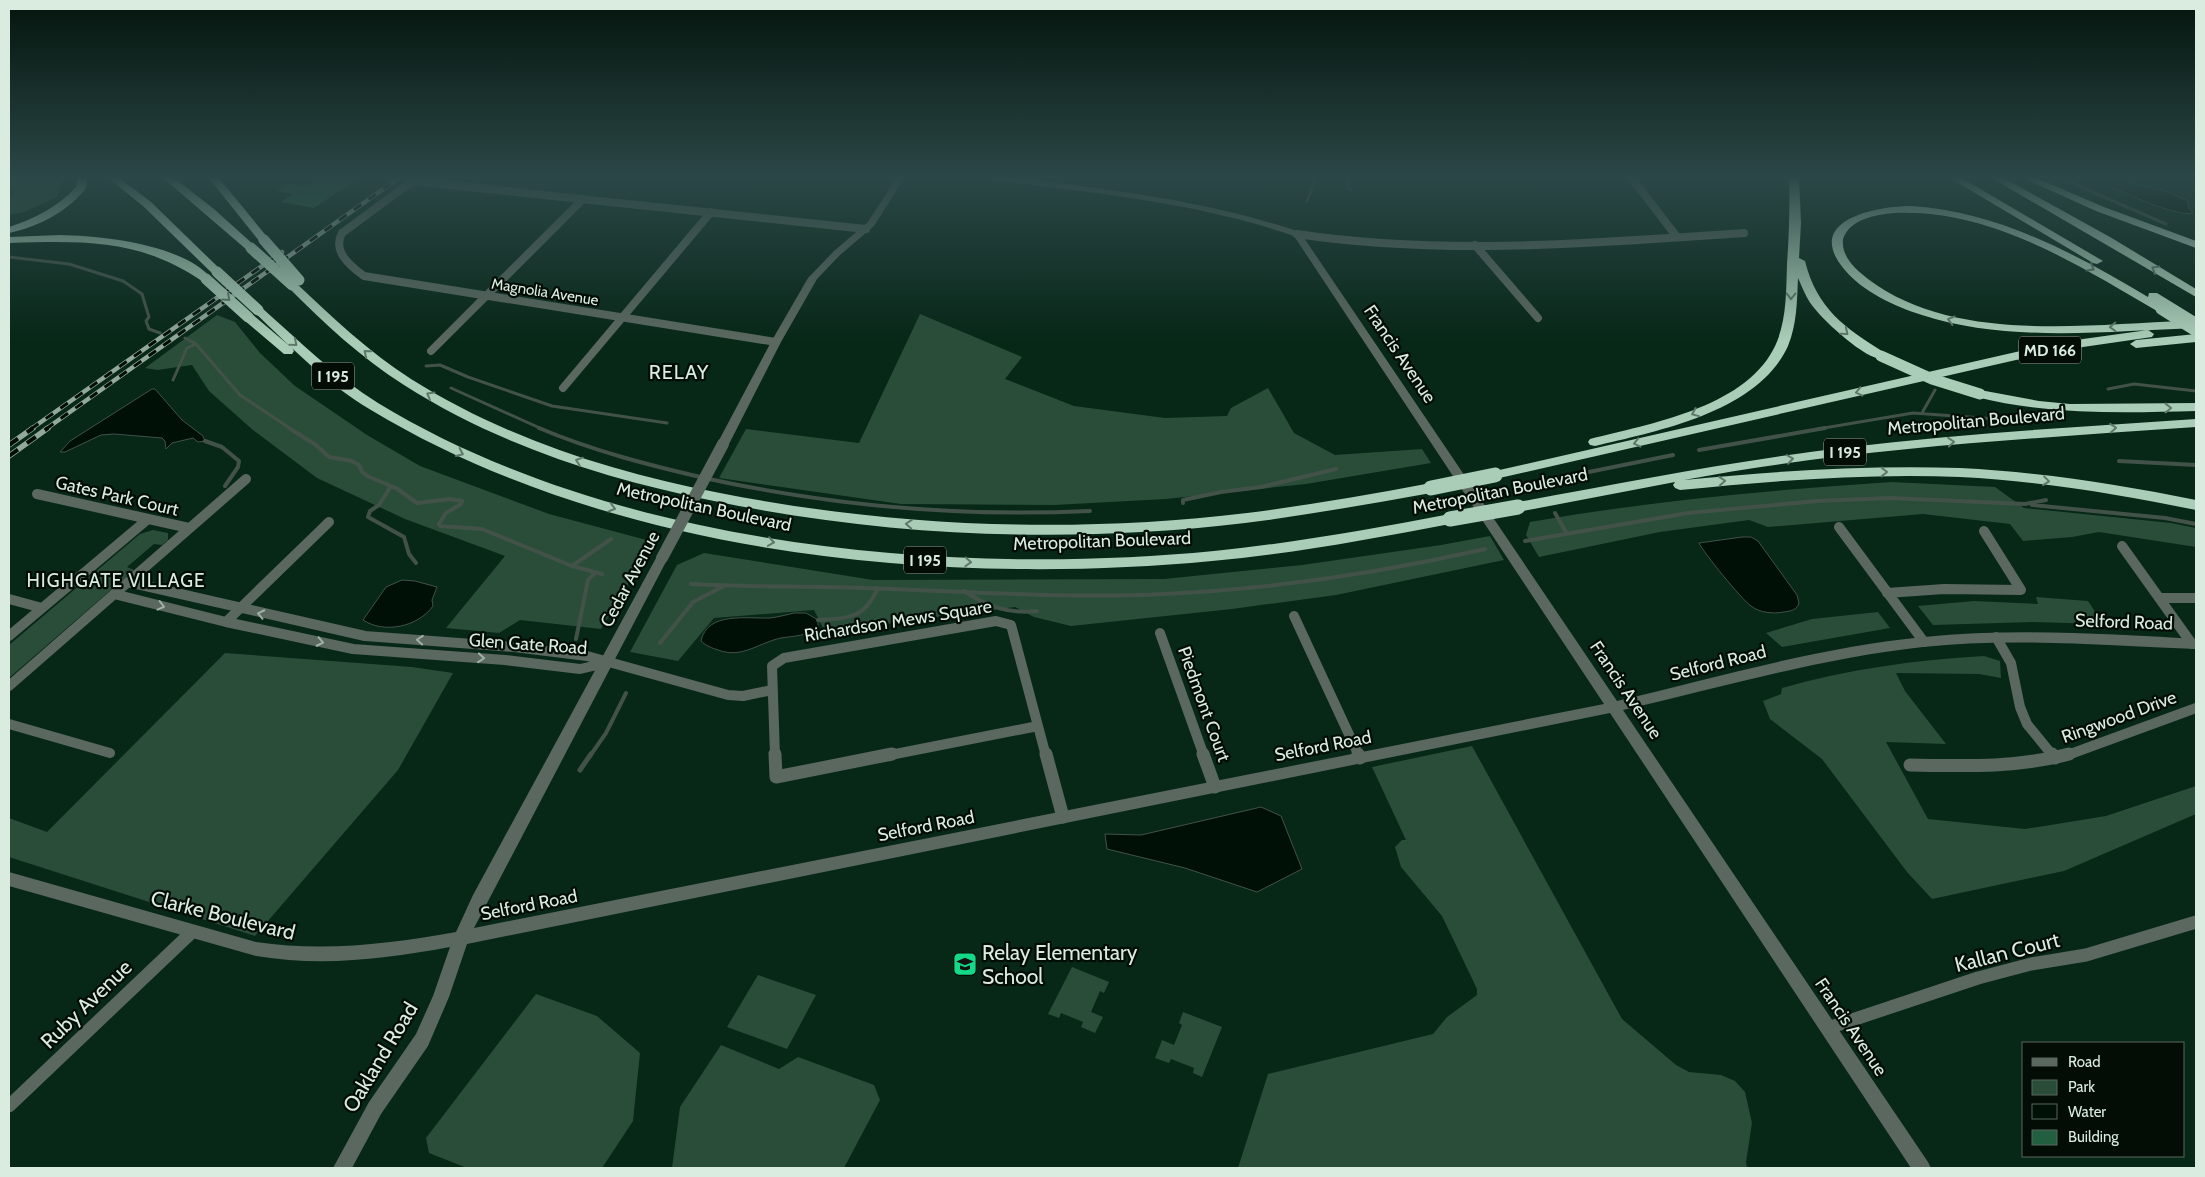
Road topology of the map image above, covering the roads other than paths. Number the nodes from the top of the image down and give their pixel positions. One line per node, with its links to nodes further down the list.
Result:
1 (175, 232): 26 (highway, bridge)
2 (233, 232): 23 (highway, Metropolitan Boulevard / I 195, bridge)
3 (258, 232): 23 (highway, bridge)
4 (343, 232): 25 (street, Magnolia Avenue)
5 (549, 232): 25 (street)
6 (694, 232): 27 (street)
7 (862, 232): 35 (street, Cedar Avenue)
8 (1291, 232): 18 (street)
9 (1673, 232): 19 (street)
10 (1744, 232): 19 (street)
11 (1794, 232): 41 (highway, one-way to 41)
12 (1797, 232): 39 (highway, one-way to 39, bridge)
13 (1841, 232): 29 (highway, one-way to 13, bridge)
14 (2017, 232): 30 (highway, one-way to 30, bridge)
15 (2049, 232): 32 (highway)
16 (2094, 232): 24 (highway, one-way to 16)
17 (2161, 232): 22 (highway)
18 (1297, 234): 21 (street); 70 (street, Francis Avenue)
19 (1677, 237): 21 (street)
20 (9, 240): 26 (highway, one-way to 26, bridge)
21 (1475, 245): 28 (street)
22 (2196, 245)
23 (295, 282): 41 (highway, Metropolitan Boulevard / I 195, one-way to 23, bridge)
24 (2196, 294)
25 (485, 297): 27 (street, Magnolia Avenue); 36 (street)
26 (253, 314): 45 (highway, Metropolitan Boulevard / I 195, one-way to 45, bridge)
27 (622, 318): 35 (street, Magnolia Avenue); 38 (street)
28 (1538, 318)
29 (2185, 323)
30 (2185, 323)
31 (2185, 323): 33 (highway, one-way to 33, bridge)
32 (2196, 323)
33 (2196, 330): 37 (highway, Metropolitan Boulevard / MD 166)
34 (2196, 338): 37 (highway)
35 (776, 342): 67 (street, Cedar Avenue, bridge)
36 (431, 351)
37 (1906, 381): 41 (highway, Metropolitan Boulevard / I 195, one-way to 41)
38 (563, 388)
39 (2196, 407)
40 (2196, 424): 45 (highway, Metropolitan Boulevard / I 195, one-way to 40)
41 (1492, 471)
42 (246, 478): 49 (street)
43 (37, 494): 46 (street, Gates Park Court)
44 (2196, 505): 45 (highway, one-way to 44)
45 (1518, 507)
46 (148, 519): 49 (street, Gates Park Court); 58 (street)
47 (329, 522): 59 (street)
48 (1838, 527): 53 (street)
49 (189, 528): 52 (street)
50 (1984, 531): 53 (street)
51 (2122, 546): 55 (street)
52 (128, 582): 54 (street); 59 (street, Glen Gate Road)
53 (1887, 593): 65 (street)
54 (114, 594): 61 (street, Glen Gate Road, one-way to 61); 68 (street)
55 (2159, 598): 56 (street); 66 (street)
56 (2196, 598)
57 (9, 599): 58 (street)
58 (42, 608): 63 (street)
59 (239, 609): 61 (street); 67 (street, Glen Gate Road, one-way to 59)
60 (1294, 616): 75 (street)
61 (226, 622): 67 (street, Glen Gate Road, one-way to 67)
62 (1160, 632): 78 (street, Piedmont Court)
63 (9, 636)
64 (1996, 637): 65 (street, Selford Road); 66 (street, Selford Road); 76 (street, Ringwood Drive)
65 (1924, 642): 70 (street, Selford Road)
66 (2194, 644)
67 (607, 663): 69 (street); 83 (street, Cedar Avenue)
68 (9, 686)
69 (772, 690): 73 (street, Richardson Mews Square); 73 (street, Richardson Mews Square)
70 (1614, 707): 75 (street, Selford Road); 84 (street, Francis Avenue)
71 (2196, 708): 76 (street, Ringwood Drive)
72 (9, 724): 74 (street)
73 (1038, 726): 79 (street, Richardson Mews Square)
74 (110, 753)
75 (1360, 758): 78 (street, Selford Road)
76 (2054, 758): 77 (street, Ringwood Drive)
77 (1910, 765)
78 (1215, 787): 79 (street, Selford Road)
79 (1063, 817): 83 (street, Selford Road)
80 (9, 879): 82 (street, Clarke Boulevard)
81 (2196, 922): 84 (street, Kallan Court)
82 (192, 932): 83 (street, Clarke Boulevard); 85 (street, Ruby Avenue)
83 (461, 938): 86 (street, Oakland Road)
84 (1828, 1028): 87 (street, Francis Avenue)
85 (9, 1106)
86 (342, 1168)
87 (1922, 1168)

